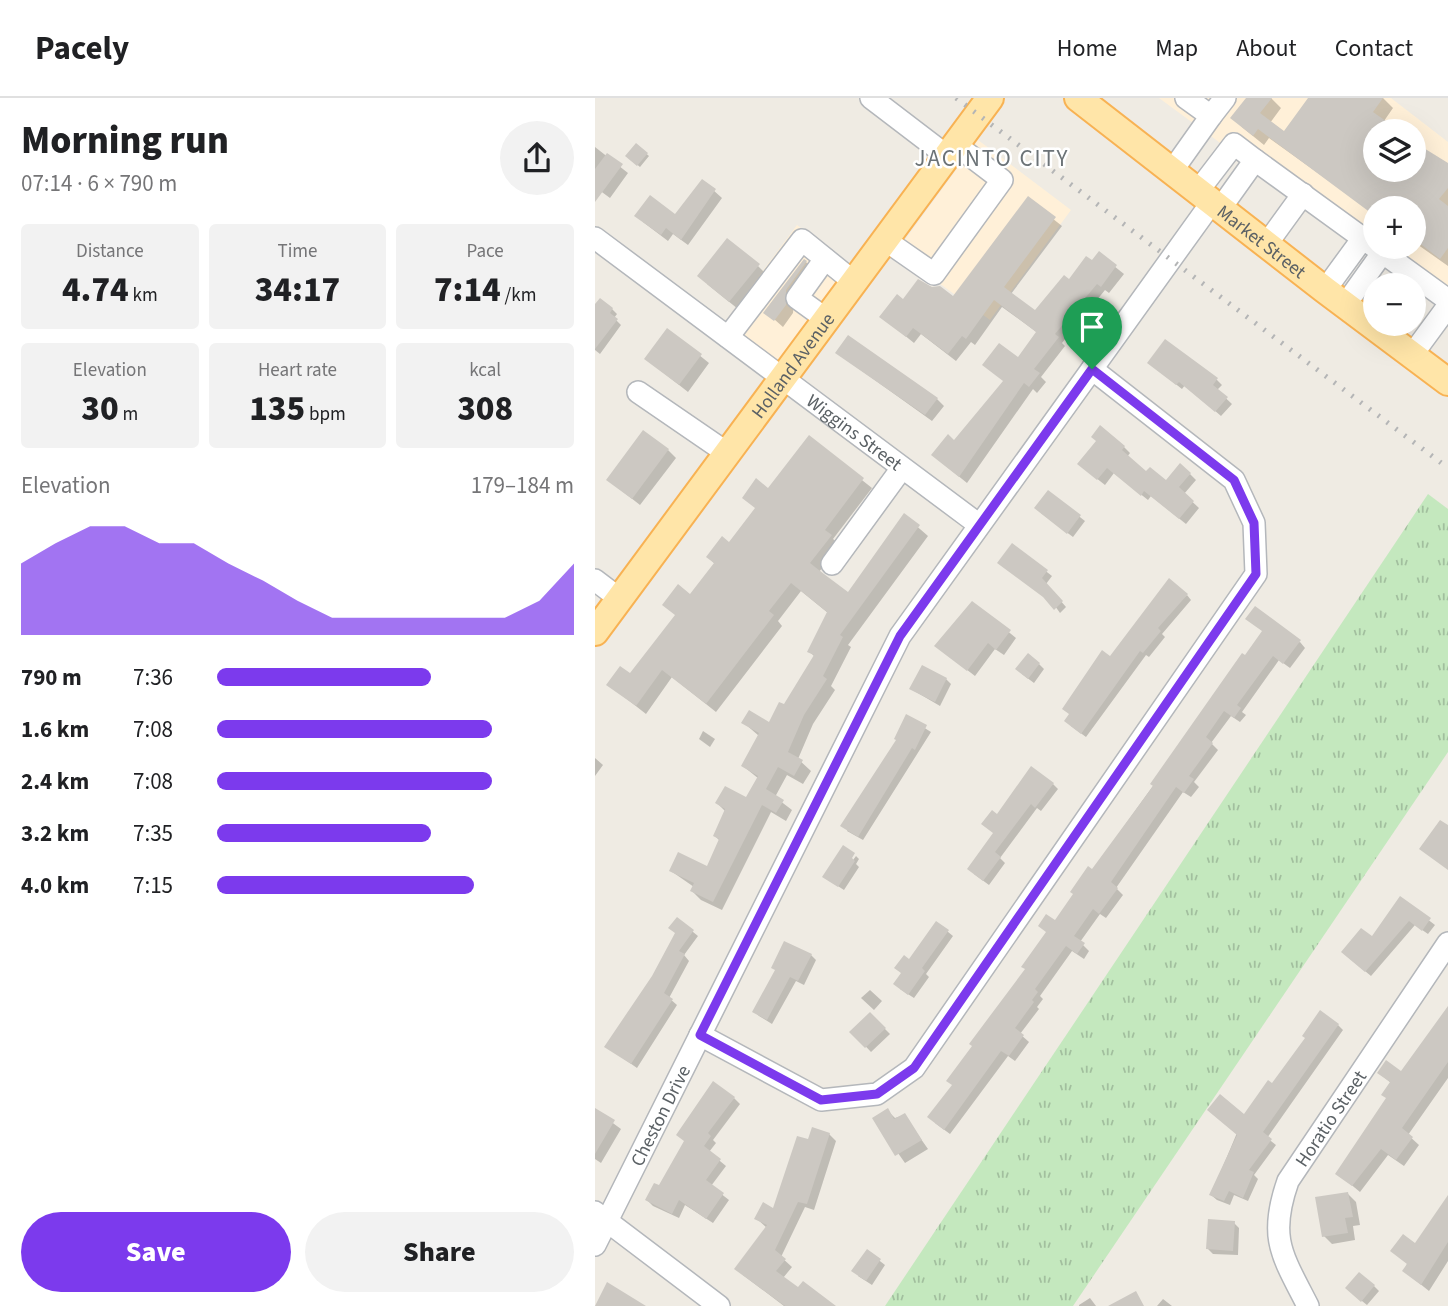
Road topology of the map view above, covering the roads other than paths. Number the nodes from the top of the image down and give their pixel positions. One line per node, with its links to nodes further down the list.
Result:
1 (871, 98): 7 (street)
2 (990, 98): 7 (main road, Holland Avenue)
3 (1078, 98): 8 (main road, Market Street)
4 (1187, 98): 6 (street)
5 (1224, 98): 6 (street)
6 (1211, 116): 8 (street)
7 (951, 150): 13 (main road, Holland Avenue); 13 (street)
8 (1172, 171): 10 (main road, Market Street)
9 (1303, 194): 10 (street, Cheston Drive); 12 (street); 14 (street)
10 (1210, 201): 14 (main road, Market Street); 29 (street, Cheston Drive)
11 (595, 238): 27 (street, Wiggins Street)
12 (1363, 238): 21 (street)
13 (885, 240): 19 (main road, Holland Avenue)
14 (1266, 245): 21 (main road, Market Street)
15 (825, 259): 19 (street); 25 (street); 27 (street)
16 (1377, 259): 21 (street)
17 (1389, 259): 18 (street)
18 (1404, 273)
19 (854, 282): 25 (main road, Holland Avenue)
20 (1426, 288): 22 (street)
21 (1335, 298): 24 (main road, Market Street)
22 (1448, 300)
23 (1448, 306): 28 (street)
24 (1363, 316)
25 (826, 319): 30 (main road, Holland Avenue)
26 (1390, 336): 28 (main road, Market Street)
27 (728, 337): 30 (street, Wiggins Street)
28 (1412, 355): 31 (main road, Market Street)
29 (1092, 369): 35 (street, Cheston Drive); 41 (street)
30 (783, 378): 33 (main road, Holland Avenue); 34 (street, Wiggins Street)
31 (1448, 382)
32 (638, 392): 33 (street)
33 (727, 453): 38 (main road, Holland Avenue)
34 (902, 468): 35 (street, Wiggins Street); 36 (street)
35 (978, 524): 41 (street, Cheston Drive)
36 (832, 564)
37 (595, 580): 38 (street)
38 (620, 599): 39 (main road, Holland Avenue)
39 (595, 632)
40 (1448, 943): 45 (street, Horatio Street)
41 (700, 1035): 42 (street, Cheston Drive)
42 (601, 1217): 43 (street, Cheston Drive); 44 (street)
43 (595, 1245)
44 (719, 1306)
45 (1308, 1306)

